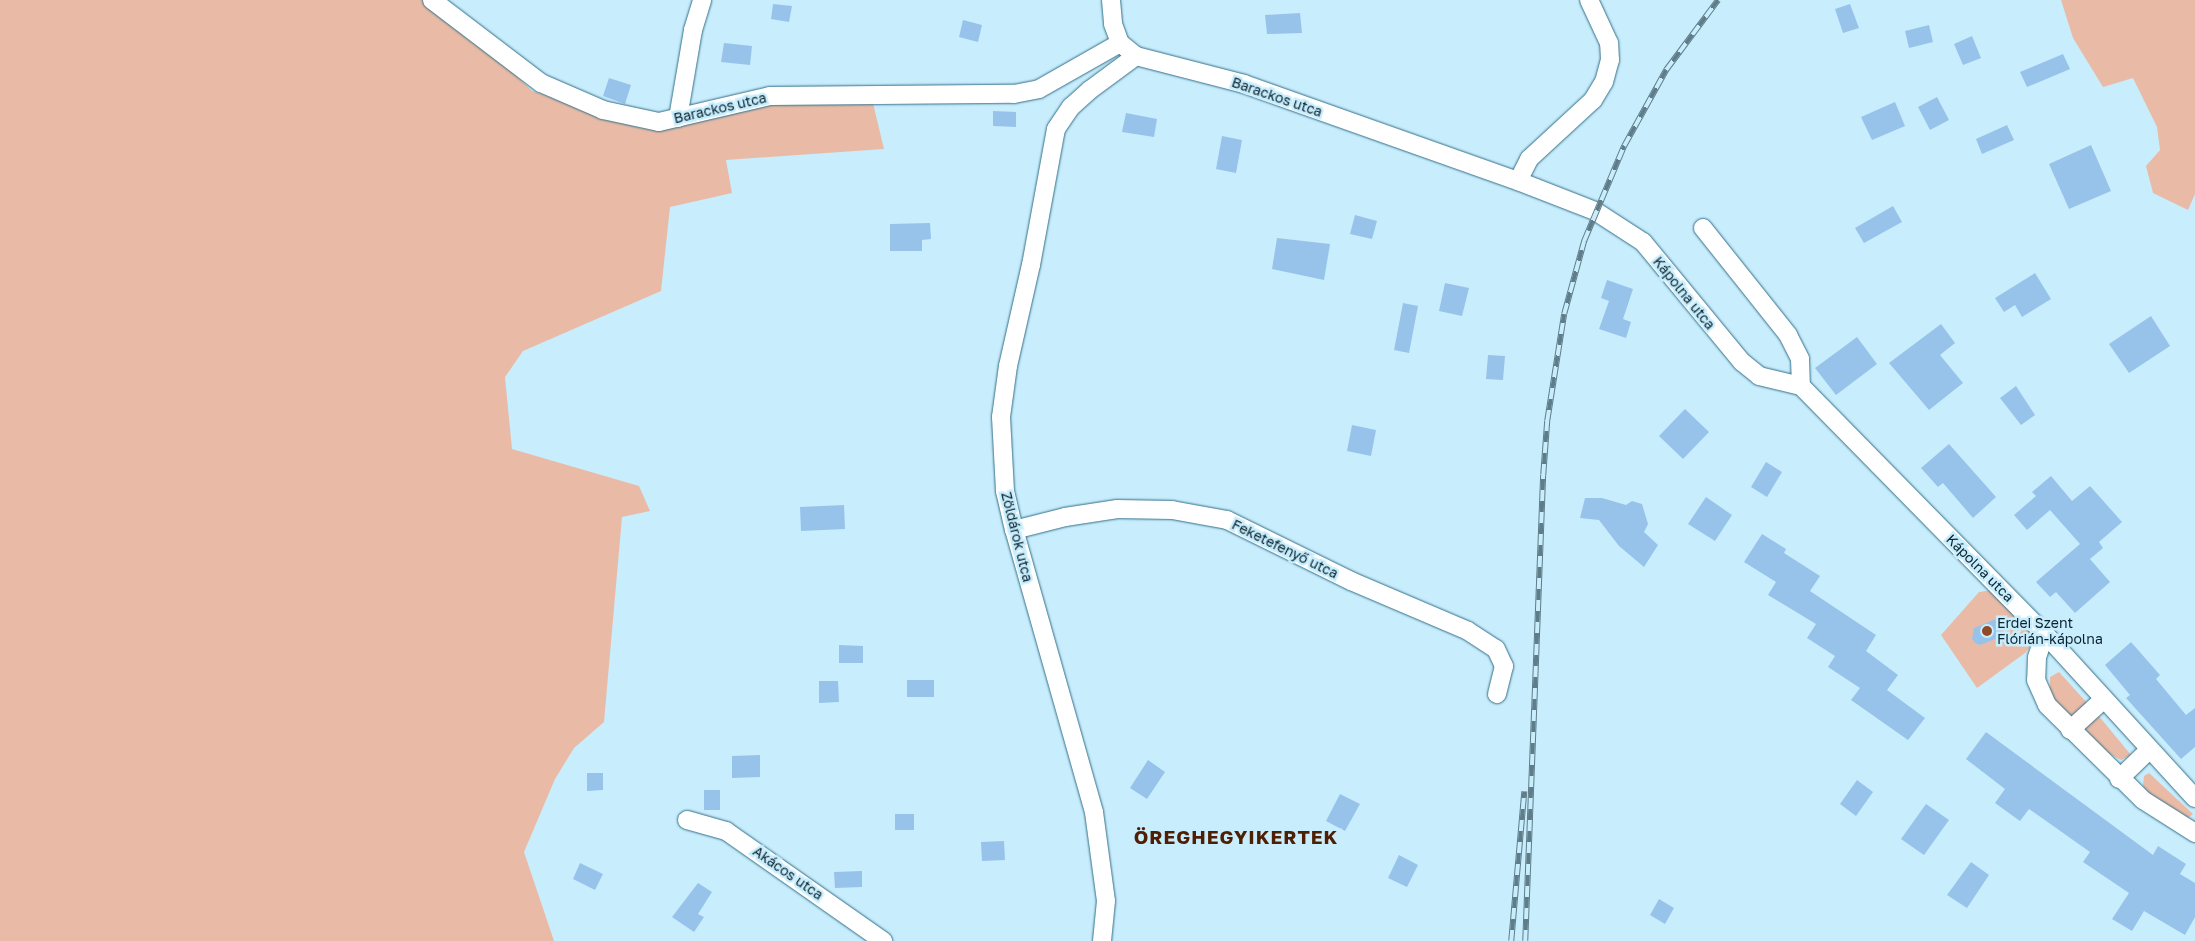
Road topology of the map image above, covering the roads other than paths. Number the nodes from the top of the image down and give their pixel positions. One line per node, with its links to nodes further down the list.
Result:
1 (432, 0): 7 (street, Barackos utca)
2 (702, 0): 7 (street)
3 (1111, 0): 5 (street)
4 (1589, 0): 8 (street)
5 (1120, 43): 6 (street); 7 (street, Barackos utca)
6 (1136, 56): 8 (street, Barackos utca); 11 (street, Zöldárok utca)
7 (678, 118)
8 (1518, 181): 10 (street, Kápolna utca)
9 (1703, 228): 10 (street)
10 (1801, 386): 12 (street, Kápolna utca)
11 (1014, 530): 13 (street, Feketefenyő utca); 22 (street, Zöldárok utca)
12 (2045, 634): 14 (street, Kápolna utca); 15 (street)
13 (1497, 694)
14 (2104, 699): 15 (street); 16 (street, Kápolna utca)
15 (2070, 730): 17 (street)
16 (2149, 750): 17 (street); 18 (street, Kápolna utca)
17 (2119, 779): 20 (street)
18 (2195, 798)
19 (686, 820): 21 (street, Akácos utca)
20 (2195, 833)
21 (883, 941)
22 (1102, 941)

